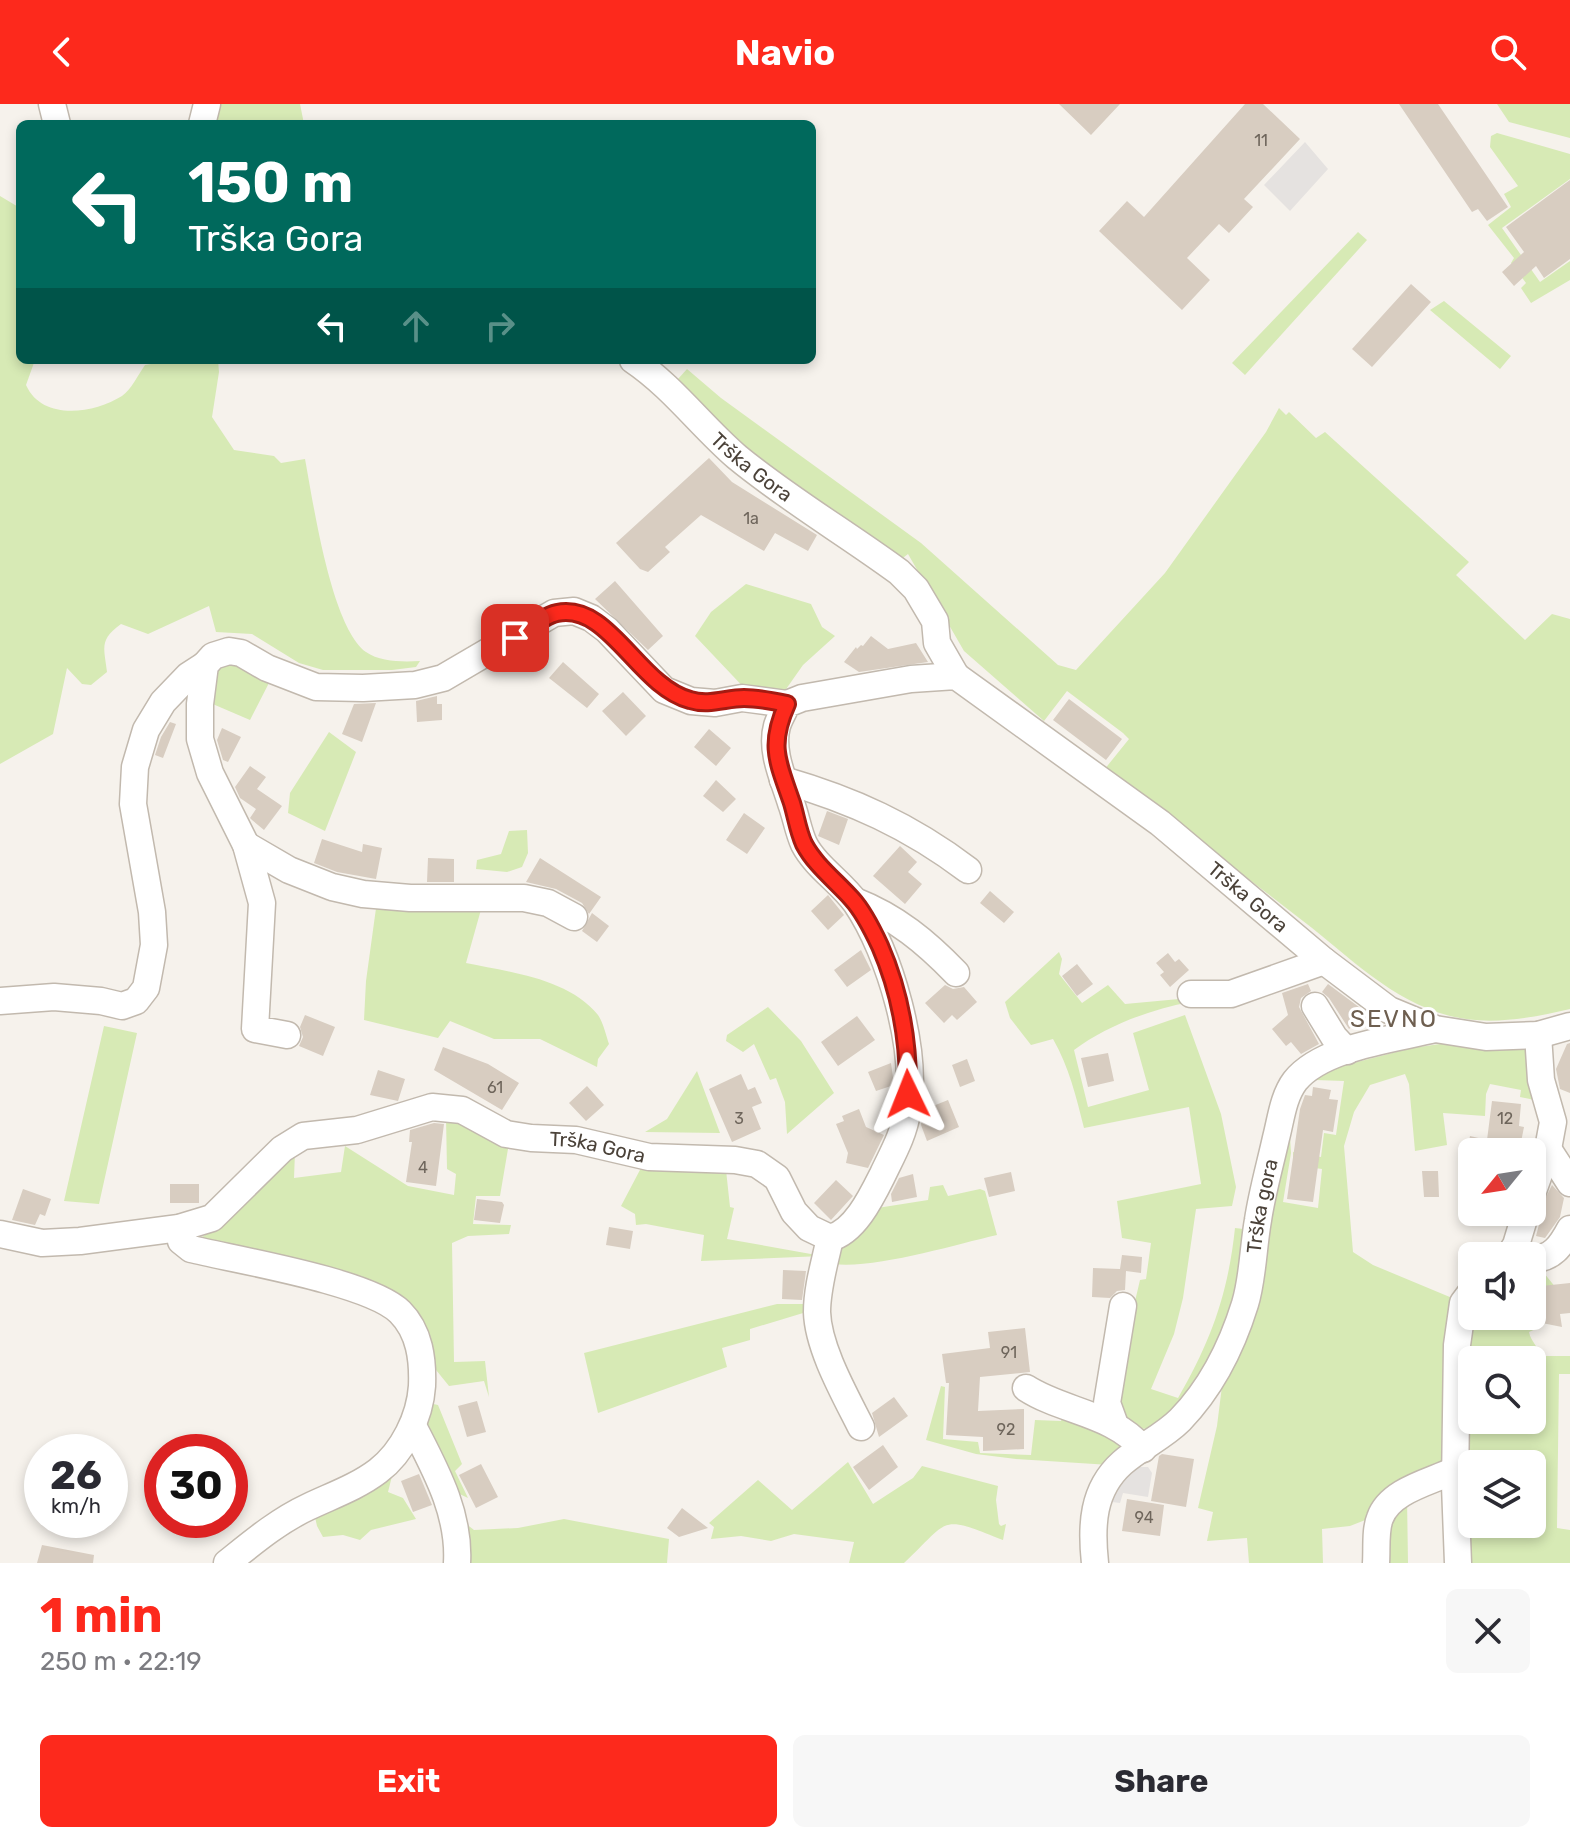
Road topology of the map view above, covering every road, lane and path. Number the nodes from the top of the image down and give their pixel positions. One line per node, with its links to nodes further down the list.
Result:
1 (639, 364): 3 (street, Trška Gora)
2 (205, 665): 4 (street); 6 (street); 13 (street)
3 (956, 676): 4 (street); 10 (street, Trška Gora)
4 (787, 704): 5 (street)
5 (783, 780): 7 (street); 8 (street)
6 (246, 845): 9 (street); 17 (street)
7 (968, 870)
8 (855, 901): 11 (street); 27 (street)
9 (574, 917)
10 (1324, 961): 12 (street); 16 (street, Trška Gora)
11 (956, 973)
12 (1191, 994)
13 (0, 1001)
14 (1315, 1006): 19 (street)
15 (1570, 1026): 18 (street, Trška Gora)
16 (1435, 1029): 18 (street, Trška Gora); 19 (street, Trška gora)
17 (287, 1035)
18 (1538, 1035): 20 (street)
19 (1347, 1051): 35 (street, Trška gora)
20 (1562, 1118): 21 (street)
21 (1548, 1149): 22 (street); 23 (street)
22 (1546, 1155)
23 (1570, 1183)
24 (179, 1228): 26 (street, Trška Gora); 27 (street, Trška Gora); 33 (street)
25 (1570, 1229): 28 (street)
26 (0, 1234)
27 (830, 1238): 34 (street)
28 (1546, 1258)
29 (1123, 1306): 32 (street)
30 (1459, 1330): 36 (street)
31 (1026, 1388): 32 (street)
32 (1115, 1425): 35 (street)
33 (413, 1426): 37 (street); 38 (street)
34 (861, 1427)
35 (1143, 1449): 39 (street, Trška gora)
36 (1455, 1470): 40 (street); 41 (street)
37 (227, 1563)
38 (457, 1563)
39 (1095, 1563)
40 (1376, 1563)
41 (1458, 1563)

